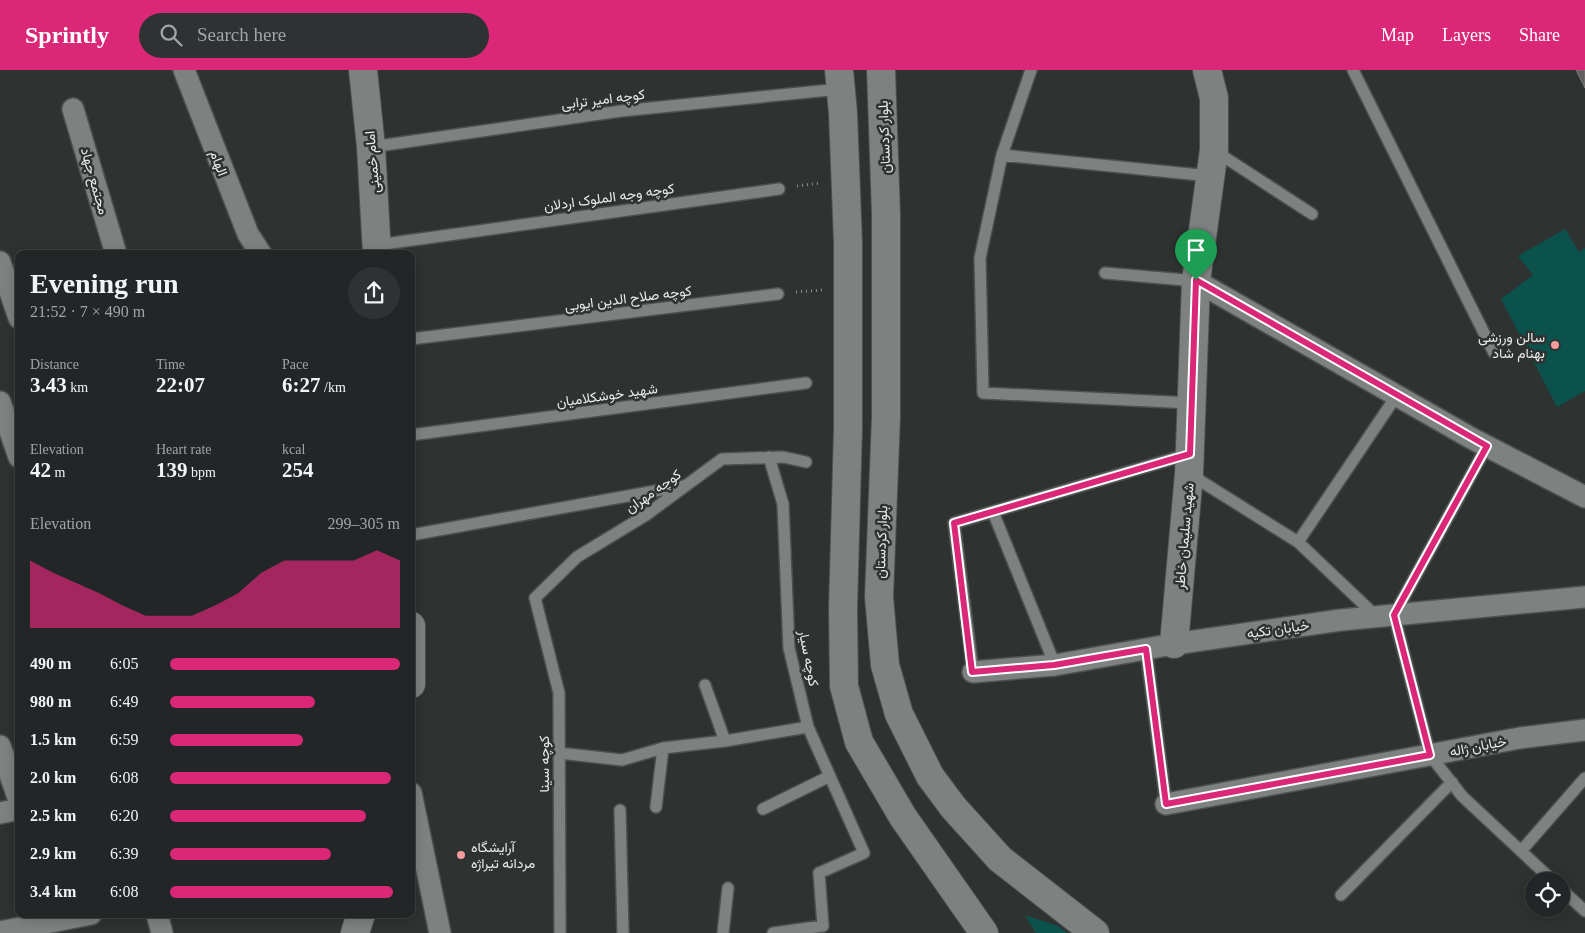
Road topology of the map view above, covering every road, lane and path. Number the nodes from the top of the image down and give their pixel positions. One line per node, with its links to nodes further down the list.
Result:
1 (184, 70): 17 (street, الهام)
2 (363, 70): 9 (main road, امام خمینی)
3 (881, 70): 85 (main road, بلوار کردستان)
4 (1031, 70): 10 (lane)
5 (1207, 70): 11 (main road, شهید سلیمان خاطر)
6 (1353, 70): 25 (lane)
7 (840, 80): 9 (lane, کوچه امیر ترابی); 12 (main road)
8 (73, 109): 16 (street, مجتمع جهاد)
9 (371, 148): 15 (main road, امام خمینی)
10 (1002, 155): 11 (lane); 29 (lane)
11 (1212, 163): 14 (lane); 20 (main road, شهید سلیمان خاطر)
12 (846, 179): 13 (path); 21 (main road)
13 (779, 189): 15 (lane, کوچه وجه الملوک اردلان)
14 (1312, 214)
15 (377, 249)
16 (115, 250)
17 (258, 250)
18 (0, 262): 23 (street)
19 (1105, 273): 20 (lane)
20 (1196, 280): 27 (street); 29 (main road, شهید سلیمان خاطر)
21 (848, 287): 22 (path); 84 (main road)
22 (778, 294): 24 (lane, کوچه صلاح الدین ایوبی)
23 (15, 306)
24 (415, 339)
25 (1494, 354)
26 (806, 383): 30 (lane, شهید خوشکلامیان)
27 (1397, 395): 32 (street); 40 (lane)
28 (0, 402): 31 (street)
29 (1193, 403): 35 (main road, شهید سلیمان خاطر)
30 (415, 435)
31 (15, 445)
32 (1487, 446): 37 (street); 43 (lane)
33 (769, 457): 34 (lane, کوچه مهران); 36 (lane, کوچه مهران); 49 (lane, کوچه سیار)
34 (806, 462)
35 (1190, 464): 38 (lane); 40 (lane); 44 (main road, شهید سلیمان خاطر)
36 (686, 485): 39 (lane); 42 (lane, کوچه مهران)
37 (1585, 497)
38 (993, 512): 46 (lane); 47 (lane)
39 (415, 534)
40 (1298, 542): 43 (lane)
41 (1585, 597): 43 (street, خیابان تکیه)
42 (535, 598): 54 (lane, کوچه سینا)
43 (1385, 616): 44 (street, خیابان تکیه); 55 (lane)
44 (1174, 644): 45 (street, خیابان تکیه)
45 (1146, 649): 46 (street, خیابان تکیه); 60 (lane)
46 (1054, 665): 47 (street, خیابان تکیه)
47 (972, 672)
48 (705, 685): 51 (lane)
49 (808, 727): 51 (lane); 56 (lane, کوچه سیار)
50 (1585, 730): 55 (street, خیابان ژاله)
51 (725, 741): 53 (lane)
52 (0, 746): 59 (street)
53 (663, 748): 54 (lane); 61 (lane)
54 (559, 753): 80 (lane, کوچه سینا)
55 (1430, 755): 58 (lane); 60 (street, خیابان ژاله)
56 (830, 776): 62 (lane); 83 (lane, کوچه سیار)
57 (1585, 778): 67 (lane)
58 (1452, 782): 67 (lane); 70 (lane)
59 (15, 789)
60 (1166, 804)
61 (656, 807)
62 (763, 808)
63 (15, 810): 65 (street)
64 (620, 810): 81 (lane)
65 (0, 813)
66 (415, 813): 79 (street)
67 (1521, 851): 68 (lane)
68 (1543, 872)
69 (728, 888): 82 (lane)
70 (1341, 895)
71 (1570, 897): 72 (lane)
72 (1585, 911)
73 (71, 918): 76 (street)
74 (158, 918): 77 (street)
75 (360, 918): 78 (main road)
76 (0, 932)
77 (162, 933)
78 (355, 933)
79 (440, 933)
80 (560, 933)
81 (623, 933)
82 (723, 933)
83 (773, 933)
84 (984, 933)
85 (1095, 933)

